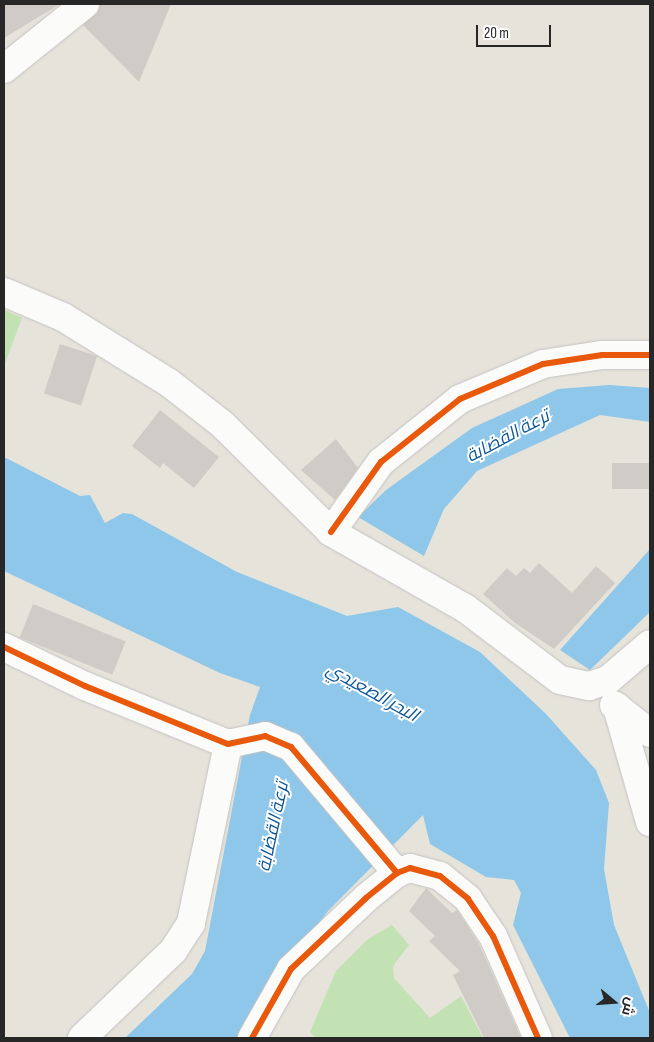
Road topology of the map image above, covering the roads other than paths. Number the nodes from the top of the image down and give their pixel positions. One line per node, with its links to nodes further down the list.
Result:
1 (86, 4): 2 (street)
2 (4, 69)
3 (4, 292): 5 (street)
4 (650, 355): 5 (street)
5 (341, 540): 8 (street)
6 (650, 644): 8 (street)
7 (4, 647): 11 (street)
8 (589, 686): 9 (street)
9 (616, 707): 10 (street); 12 (street)
10 (650, 733)
11 (228, 744): 13 (street); 14 (street)
12 (650, 822)
13 (396, 873): 15 (street); 16 (street)
14 (82, 1038)
15 (252, 1038)
16 (538, 1038)

